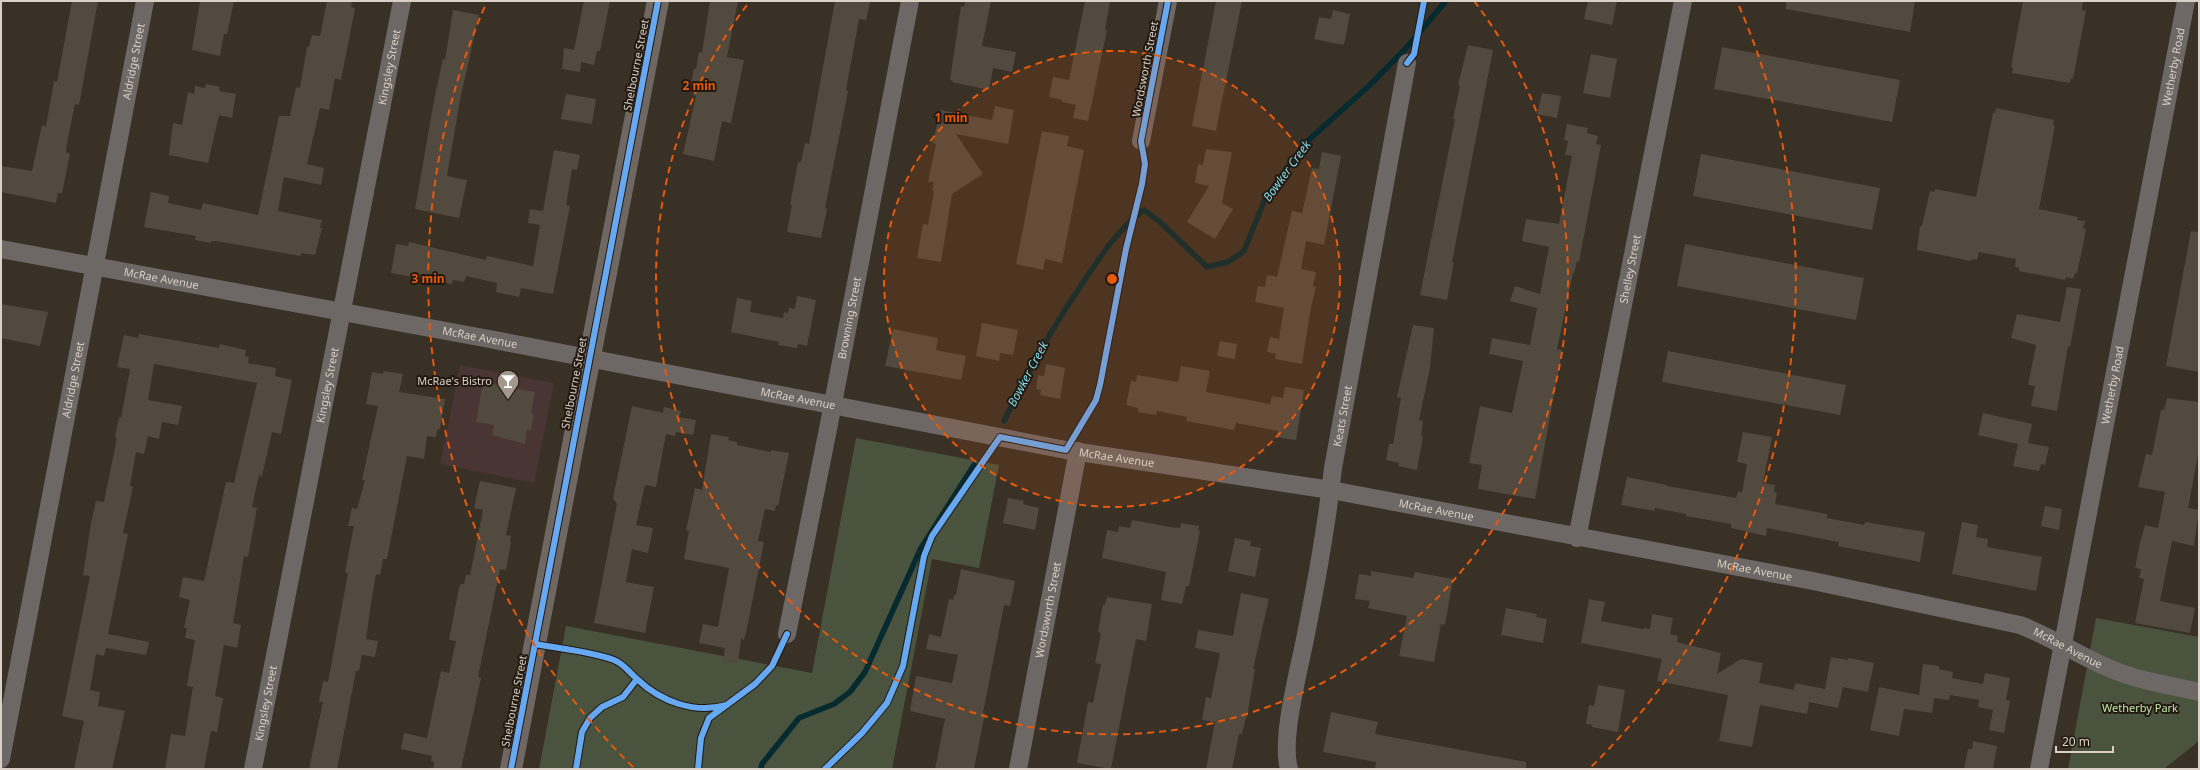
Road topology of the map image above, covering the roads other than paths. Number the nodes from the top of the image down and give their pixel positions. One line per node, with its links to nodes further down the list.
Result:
1 (145, 1): 11 (street, Aldridge Street)
2 (402, 1): 12 (street, Kingsley Street)
3 (658, 1): 13 (main road, Shelbourne Street)
4 (910, 1): 14 (street, Browning Street)
5 (1168, 1): 9 (street, Wordsworth Street)
6 (1683, 1): 17 (street, Shelley Street)
7 (2186, 1): 19 (street, Wetherby Road)
8 (1407, 63): 16 (street, Keats Street)
9 (1141, 141)
10 (1, 249): 11 (street, McRae Avenue)
11 (94, 266): 12 (street, McRae Avenue); 21 (street, Aldridge Street)
12 (341, 312): 13 (street, McRae Avenue); 22 (street, Kingsley Street)
13 (589, 358): 14 (street, McRae Avenue); 23 (main road, Shelbourne Street)
14 (833, 406): 15 (street, McRae Avenue); 18 (street, Browning Street)
15 (1078, 451): 16 (street, McRae Avenue); 24 (street, Wordsworth Street)
16 (1331, 490): 17 (street, McRae Avenue); 25 (street, Keats Street)
17 (1577, 538): 19 (street, McRae Avenue)
18 (787, 634)
19 (2063, 644): 20 (street, McRae Avenue); 26 (street, Wetherby Road)
20 (2199, 692)
21 (1, 759)
22 (253, 769)
23 (511, 769)
24 (1018, 769)
25 (1289, 769)
26 (2039, 769)

